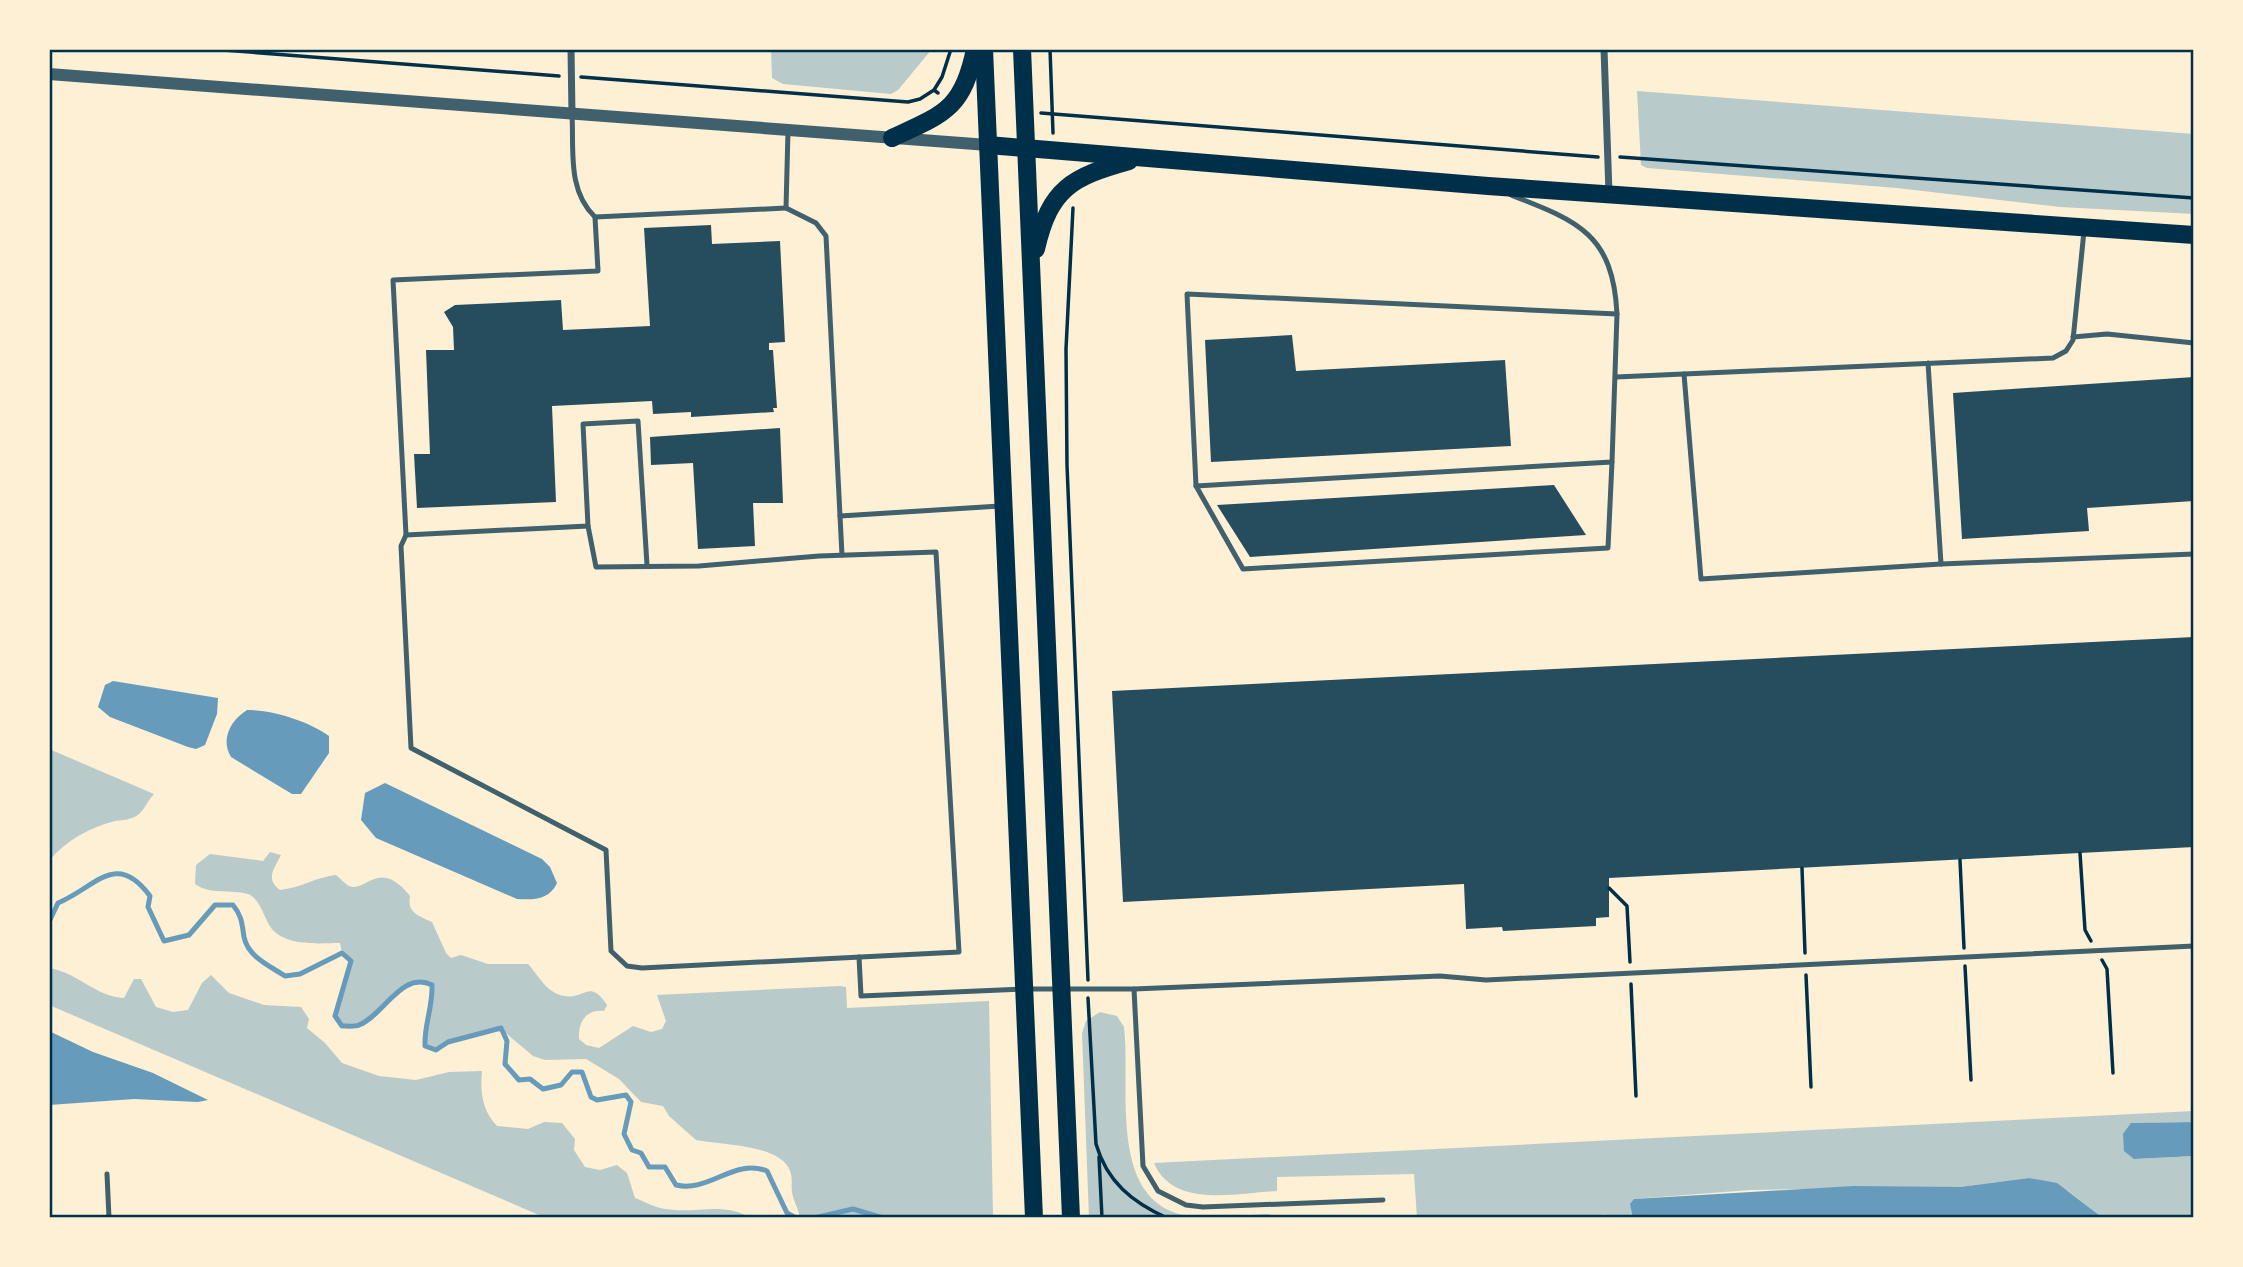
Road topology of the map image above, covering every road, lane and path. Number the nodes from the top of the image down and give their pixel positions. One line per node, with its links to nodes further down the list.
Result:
1 (210, 49): 10 (path)
2 (571, 49): 10 (street)
3 (951, 49): 11 (path)
4 (975, 49): 12 (main road)
5 (984, 49): 18 (main road)
6 (1022, 49): 13 (main road)
7 (1050, 49): 14 (path)
8 (1604, 49): 22 (street)
9 (49, 74): 15 (street)
10 (572, 77): 11 (path); 15 (street)
11 (934, 90): 12 (path)
12 (953, 106): 17 (main road)
13 (1024, 113): 14 (path); 19 (main road)
14 (1054, 113): 20 (path); 22 (path)
15 (572, 114): 16 (street); 28 (lane)
16 (788, 130): 17 (street); 27 (lane)
17 (892, 138): 18 (street)
18 (988, 145): 19 (main road); 40 (main road)
19 (1026, 148): 20 (main road); 31 (main road)
20 (1052, 150): 21 (main road)
21 (1144, 157): 23 (main road); 24 (main road)
22 (1607, 158): 25 (street); 26 (path)
23 (1489, 186): 25 (main road); 32 (lane)
24 (1064, 187): 31 (main road); 54 (path)
25 (1609, 194): 29 (main road)
26 (2194, 198)
27 (786, 208): 28 (lane); 41 (lane)
28 (595, 216): 43 (lane)
29 (2085, 228): 30 (main road); 33 (lane)
30 (2194, 235)
31 (1031, 273): 53 (main road)
32 (1617, 314): 37 (lane); 39 (lane)
33 (2073, 337): 34 (lane); 35 (lane)
34 (2194, 343)
35 (1928, 363): 36 (lane); 46 (lane)
36 (1684, 374): 37 (lane); 46 (lane)
37 (1616, 377): 38 (lane)
38 (1612, 463): 39 (lane); 39 (lane)
39 (1196, 486)
40 (1003, 506): 41 (lane); 51 (main road)
41 (840, 516): 45 (lane)
42 (588, 526): 43 (lane); 47 (lane); 47 (lane)
43 (406, 534): 50 (lane)
44 (2194, 554): 46 (lane)
45 (842, 555): 47 (lane); 50 (lane)
46 (1941, 564)
47 (647, 565)
48 (1609, 888): 55 (path)
49 (2194, 946): 52 (lane)
50 (859, 957): 51 (lane)
51 (1024, 989): 53 (lane); 60 (main road)
52 (1135, 989): 54 (lane); 58 (lane)
53 (1060, 991): 54 (lane); 61 (main road)
54 (1088, 992): 56 (path)
55 (1636, 1096)
56 (1099, 1152): 62 (path); 63 (path)
57 (107, 1174): 59 (lane)
58 (1382, 1200)
59 (109, 1218)
60 (1034, 1218)
61 (1071, 1218)
62 (1102, 1218)
63 (1167, 1218)

